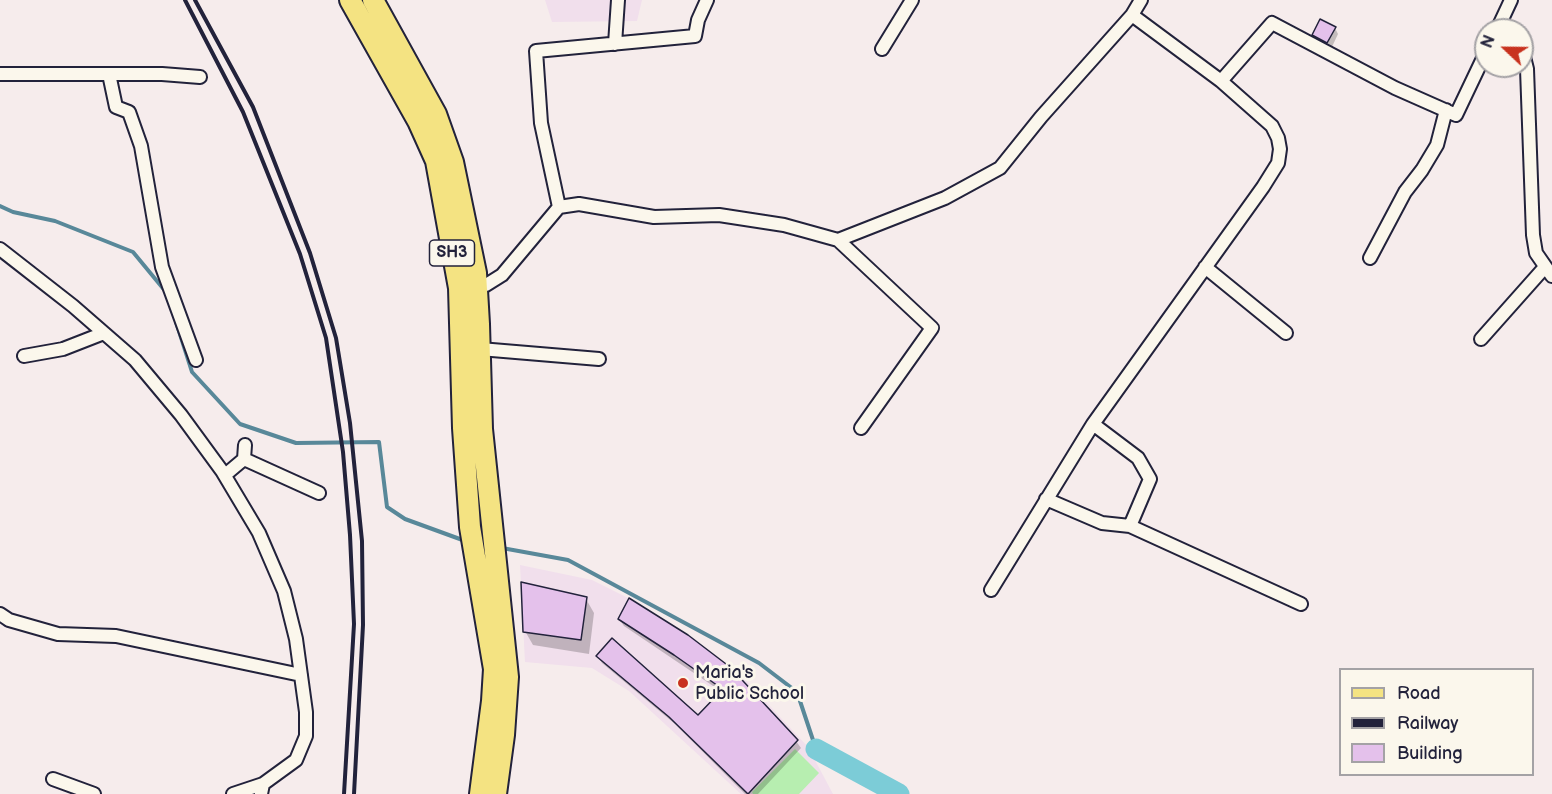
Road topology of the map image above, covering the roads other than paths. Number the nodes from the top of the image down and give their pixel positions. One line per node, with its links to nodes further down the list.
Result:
1 (350, 0): 25 (main road, SH3)
2 (373, 0): 25 (main road, SH3)
3 (618, 0): 10 (street)
4 (707, 0): 10 (street)
5 (912, 0): 11 (street)
6 (1141, 0): 8 (street)
7 (1511, 0): 9 (street)
8 (1132, 15): 17 (street); 20 (street)
9 (1503, 18)
10 (615, 44): 19 (street)
11 (882, 49)
12 (0, 74): 13 (street)
13 (109, 74): 14 (street); 32 (street)
14 (200, 77)
15 (1474, 77): 18 (street)
16 (1527, 78): 24 (street)
17 (1221, 81): 18 (street); 23 (street)
18 (1446, 110): 22 (street)
19 (559, 207): 20 (street); 25 (street)
20 (838, 240): 34 (street)
21 (0, 249): 26 (street)
22 (1370, 258)
23 (1205, 267): 27 (street); 33 (street)
24 (1548, 271): 28 (street)
25 (468, 288): 29 (main road, SH3); 49 (main road, SH3)
26 (104, 333): 30 (street); 37 (street)
27 (1286, 333)
28 (1481, 339)
29 (480, 349): 31 (street); 50 (main road, SH3)
30 (24, 356)
31 (599, 359)
32 (196, 360)
33 (1093, 424): 39 (street); 40 (street)
34 (861, 428)
35 (246, 445): 36 (street)
36 (244, 459): 37 (street); 38 (street)
37 (225, 475): 44 (street)
38 (319, 494)
39 (1046, 499): 40 (street); 41 (street)
40 (1130, 526): 42 (street)
41 (990, 590)
42 (1301, 604)
43 (0, 614): 44 (street)
44 (301, 675): 46 (street)
45 (53, 779): 47 (street)
46 (262, 789): 48 (street)
47 (94, 794)
48 (233, 794)
49 (480, 794)
50 (496, 794)

